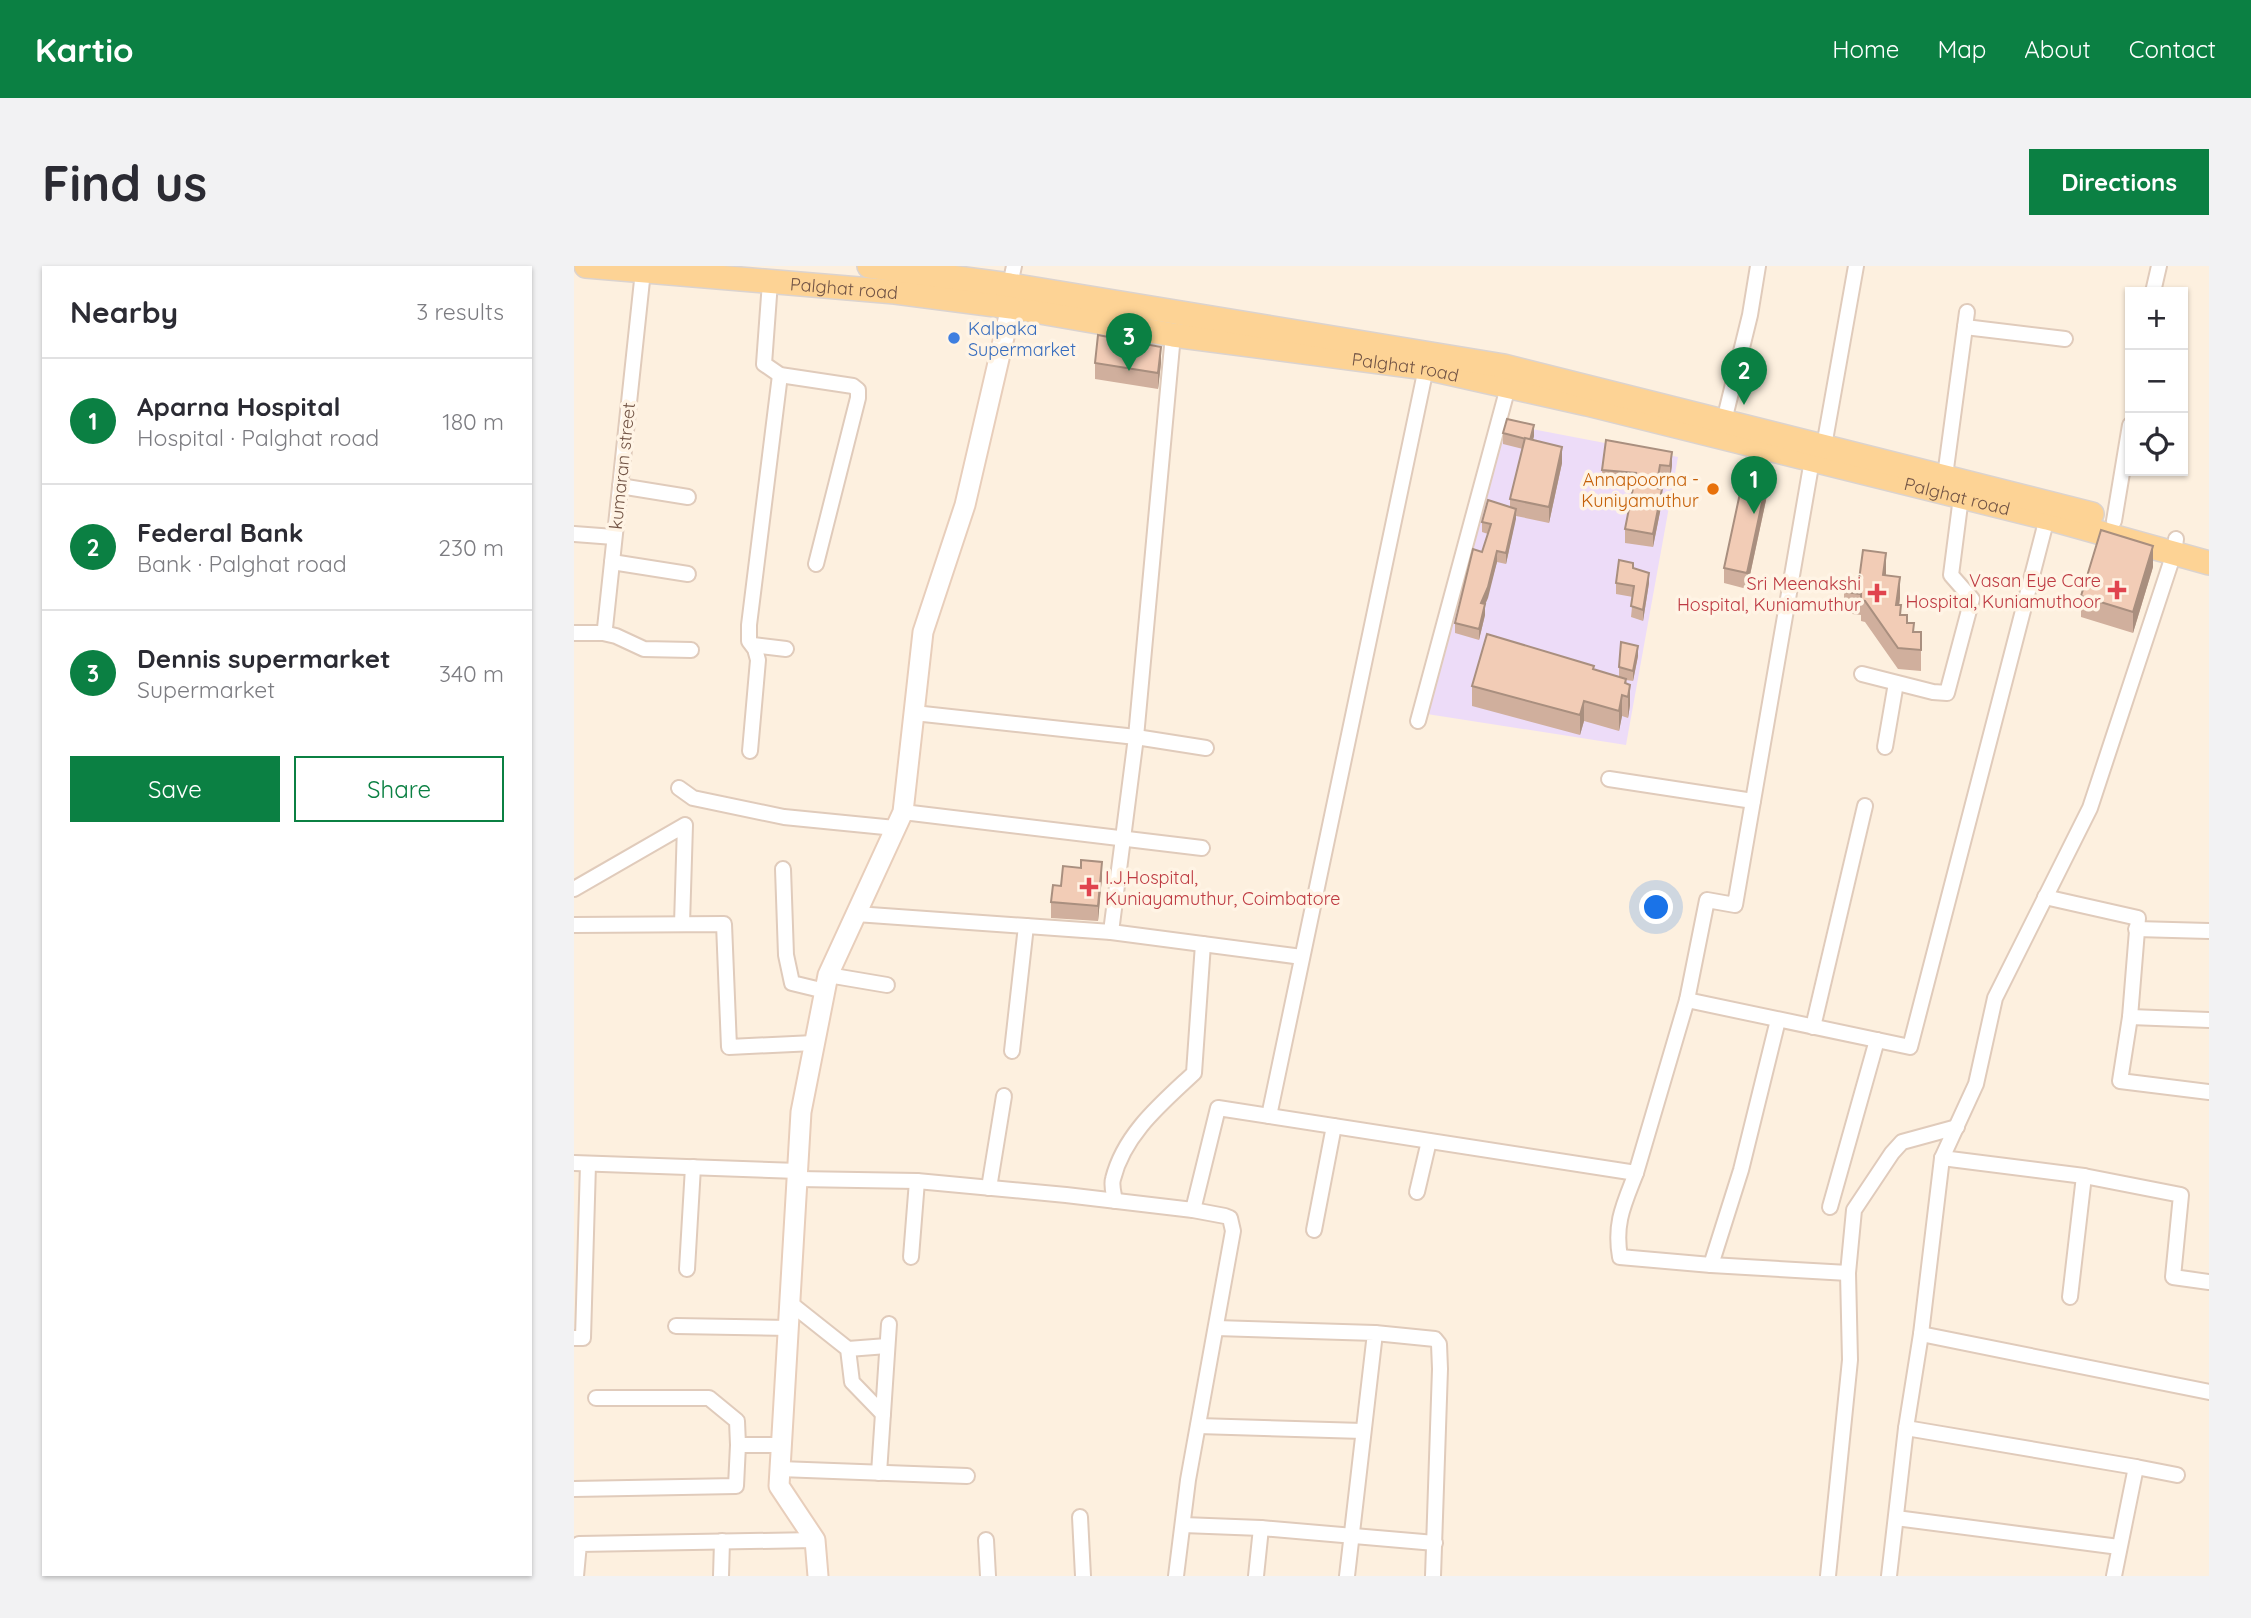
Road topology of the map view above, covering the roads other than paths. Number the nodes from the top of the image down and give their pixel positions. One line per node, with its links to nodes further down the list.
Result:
1 (586, 266): 7 (main road, Palghat road)
2 (869, 266): 6 (main road, Palghat road)
3 (1758, 266): 16 (street)
4 (1856, 266): 17 (street)
5 (2159, 266): 10 (street)
6 (912, 269): 9 (main road, Palghat road)
7 (643, 271): 8 (main road, Palghat road); 20 (street, kumaran street)
8 (770, 282): 9 (main road, Palghat road); 14 (street)
9 (1012, 286): 11 (main road, Palghat road); 16 (main road, Palghat road); 40 (street)
10 (2153, 287)
11 (1173, 335): 13 (main road, Palghat road); 42 (street)
12 (2065, 339): 19 (street)
13 (1426, 368): 15 (main road, Palghat road); 64 (street)
14 (780, 375): 31 (street); 35 (street)
15 (1508, 387): 16 (main road, Palghat road); 41 (street)
16 (1722, 429): 17 (main road, Palghat road)
17 (1818, 453): 19 (main road, Palghat road); 22 (main road, Palghat road); 48 (street)
18 (2125, 455): 24 (street)
19 (1945, 476): 24 (main road, Palghat road)
20 (620, 486): 21 (street); 26 (street, kumaran street)
21 (688, 496)
22 (1961, 497): 23 (main road, Palghat road); 39 (street)
23 (2047, 518): 27 (main road, Palghat road); 72 (street)
24 (2114, 520): 27 (main road, Palghat road)
25 (574, 534): 26 (street)
26 (614, 537): 29 (street, kumaran street)
27 (2176, 546): 28 (main road, Palghat road); 30 (main road, Palghat road); 55 (street)
28 (2209, 547)
29 (612, 562): 32 (street); 33 (street, kumaran street)
30 (2209, 563)
31 (816, 564)
32 (688, 574)
33 (603, 632): 34 (street); 37 (street)
34 (574, 633)
35 (753, 645): 36 (street); 45 (street)
36 (786, 649)
37 (691, 650)
38 (1862, 674): 39 (street)
39 (1896, 683): 43 (street)
40 (914, 713): 42 (street); 50 (street)
41 (1418, 721)
42 (1136, 737): 44 (street); 51 (street)
43 (1885, 747)
44 (1206, 748)
45 (750, 751)
46 (1609, 779): 48 (street)
47 (679, 788): 50 (street)
48 (1753, 801): 67 (street)
49 (1865, 806): 71 (street)
50 (899, 820): 51 (street); 56 (street)
51 (1123, 838): 52 (street); 62 (street)
52 (1202, 848)
53 (783, 869): 65 (street)
54 (574, 889): 57 (street)
55 (2045, 897): 60 (street); 79 (street)
56 (856, 914): 59 (street); 65 (street)
57 (682, 924): 58 (street); 73 (street)
58 (574, 925)
59 (1026, 926): 62 (street); 74 (street)
60 (2136, 929): 61 (street); 68 (street)
61 (2209, 931)
62 (1111, 932): 63 (street)
63 (1203, 944): 64 (street); 90 (street)
64 (1302, 957): 77 (street)
65 (827, 983): 66 (street); 73 (street)
66 (887, 985)
67 (1687, 1000): 69 (street); 84 (street)
68 (2130, 1017): 70 (street); 75 (street)
69 (1778, 1020): 71 (street); 96 (street)
70 (2209, 1020)
71 (1813, 1027): 72 (street)
72 (1877, 1040): 91 (street)
73 (814, 1043): 85 (street)
74 (1012, 1051)
75 (2209, 1092)
76 (1004, 1096): 88 (street)
77 (1269, 1116): 78 (street); 92 (street)
78 (1334, 1126): 80 (street); 94 (street)
79 (1956, 1127): 81 (street); 99 (street)
80 (1429, 1141): 84 (street); 89 (street)
81 (1942, 1158): 86 (street); 108 (street)
82 (581, 1163): 83 (street); 93 (street)
83 (693, 1167): 85 (street); 97 (street)
84 (1636, 1173): 96 (street)
85 (798, 1175): 87 (street); 102 (street)
86 (2084, 1176): 100 (street); 101 (street)
87 (917, 1181): 88 (street); 95 (street)
88 (989, 1188): 90 (street)
89 (1417, 1192)
90 (1115, 1201): 92 (street)
91 (1830, 1207)
92 (1193, 1210): 106 (street)
93 (580, 1213): 98 (street)
94 (1314, 1230)
95 (911, 1257)
96 (1711, 1265): 99 (street)
97 (687, 1269)
98 (579, 1271): 109 (street)
99 (1848, 1273): 146 (street)
100 (2209, 1282)
101 (2070, 1297)
102 (790, 1303): 105 (street); 111 (street)
103 (889, 1324): 110 (street)
104 (676, 1326): 105 (street)
105 (789, 1328): 118 (street)
106 (1216, 1328): 107 (street); 115 (street)
107 (1375, 1333): 117 (street); 134 (street)
108 (1921, 1334): 112 (street); 116 (street)
109 (574, 1338)
110 (887, 1346): 111 (street); 114 (street)
111 (848, 1349): 114 (street)
112 (2209, 1392)
113 (596, 1398): 119 (street)
114 (883, 1414): 122 (street)
115 (1198, 1426): 117 (street); 128 (street)
116 (1906, 1428): 120 (street); 127 (street)
117 (1363, 1431): 130 (street)
118 (782, 1444): 119 (street); 121 (street)
119 (738, 1445): 125 (street)
120 (2136, 1467): 123 (street); 136 (street)
121 (780, 1469): 122 (street); 131 (street)
122 (879, 1473): 124 (street)
123 (2177, 1475)
124 (967, 1476)
125 (574, 1489)
126 (1080, 1517): 141 (street)
127 (1896, 1518): 136 (street); 147 (street)
128 (1183, 1525): 129 (street); 142 (street)
129 (1261, 1528): 130 (street); 143 (street)
130 (1351, 1535): 134 (street); 144 (street)
131 (815, 1540): 133 (street); 139 (street)
132 (986, 1540): 140 (street)
133 (722, 1541): 135 (street); 138 (street)
134 (1435, 1543): 145 (street)
135 (577, 1544): 137 (street)
136 (2119, 1547): 148 (street)
137 (576, 1576)
138 (721, 1576)
139 (818, 1576)
140 (988, 1576)
141 (1083, 1576)
142 (1176, 1576)
143 (1256, 1576)
144 (1347, 1576)
145 (1433, 1576)
146 (1828, 1576)
147 (1889, 1576)
148 (2114, 1576)

